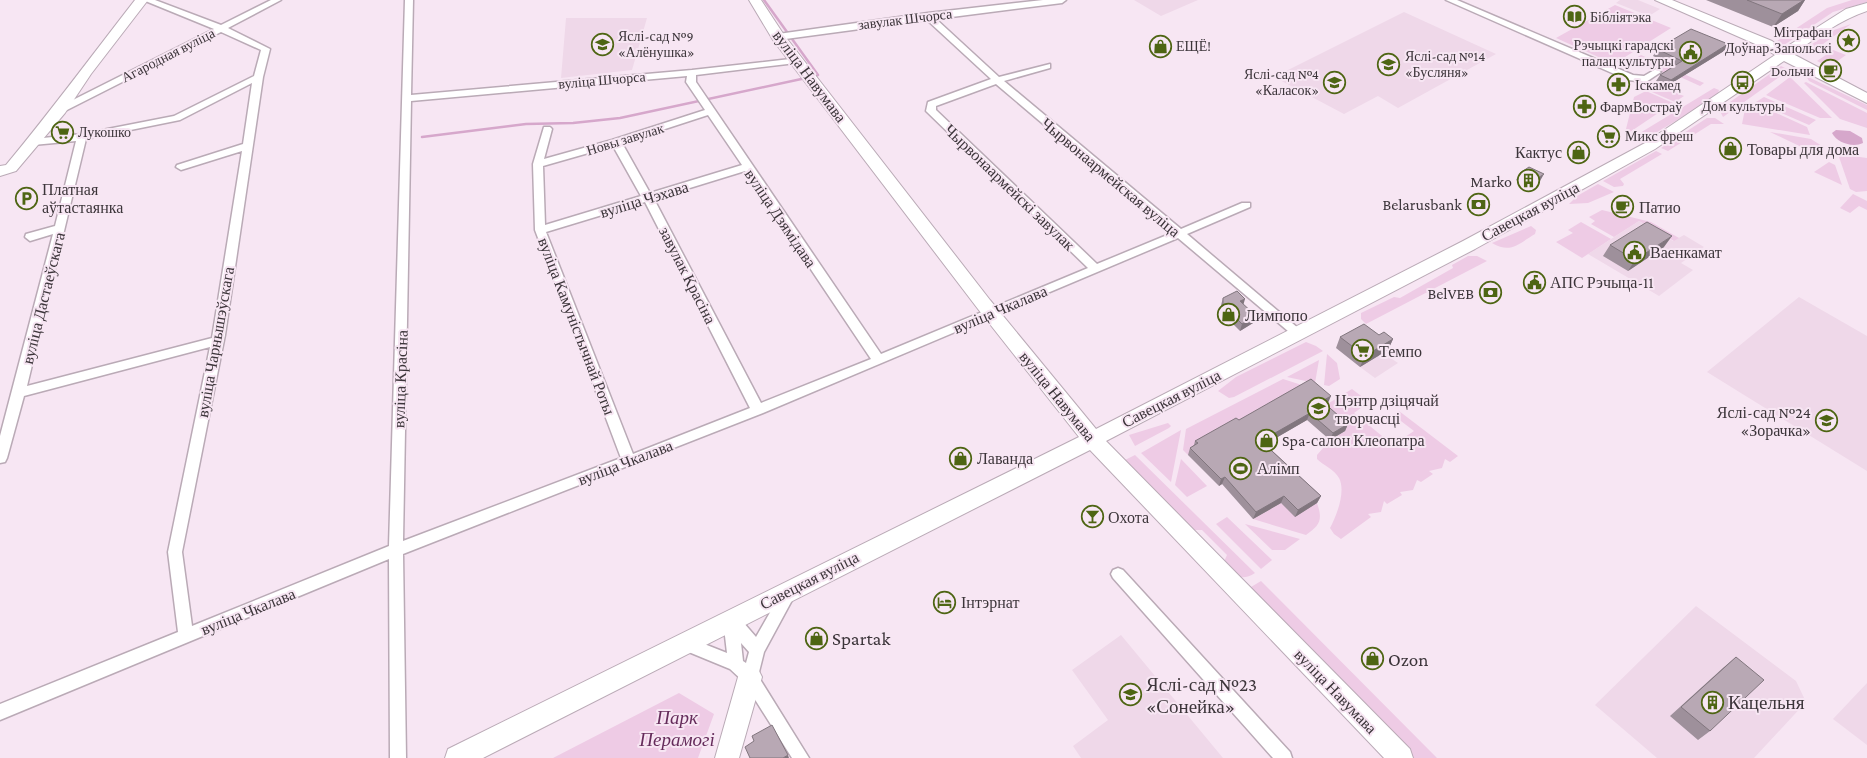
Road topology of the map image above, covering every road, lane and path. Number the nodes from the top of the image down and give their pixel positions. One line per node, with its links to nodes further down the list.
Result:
1 (142, 0): 22 (street)
2 (147, 0): 11 (street)
3 (276, 0): 11 (street, Агародная вуліца)
4 (409, 0): 20 (street, вуліца Красіна)
5 (755, 0): 12 (street, вуліца Навумава)
6 (1062, 0): 10 (street, завулак Шчорса)
7 (1450, 0): 16 (street)
8 (1661, 0): 13 (street)
9 (1867, 7): 13 (street, Савецкая вуліца)
10 (928, 16): 12 (street, завулак Шчорса); 19 (street, Чырвонаармейская вуліца)
11 (220, 28): 18 (street, вуліца Чарнышэўскага); 22 (street, Агародная вуліца)
12 (778, 37): 14 (street, вуліца Навумава)
13 (1784, 55): 21 (street); 41 (street, Савецкая вуліца)
14 (796, 60): 17 (street, вуліца Шчорса); 40 (street, вуліца Навумава)
15 (1047, 66): 19 (street)
16 (1656, 72)
17 (692, 73): 20 (street, вуліца Шчорса); 23 (street, вуліца Дзямідава)
18 (258, 77): 25 (street); 28 (street, вуліца Чарнышэўскага)
19 (997, 80): 37 (street, Чырвонаармейская вуліца); 39 (street, Чырвонаармейскі завулак)
20 (408, 98): 49 (street, вуліца Красіна)
21 (1867, 99)
22 (60, 110): 26 (street)
23 (711, 111): 27 (street, Новы завулак); 31 (street, вуліца Дзямідава)
24 (547, 129): 29 (street, вуліца Камуністычнай Роты)
25 (82, 137): 26 (street); 35 (street, вуліца Дастаеўскага)
26 (33, 142): 32 (street)
27 (616, 142): 29 (street, Новы завулак); 33 (street, завулак Красіна)
28 (248, 146): 30 (street); 42 (street, вуліца Чарнышэўскага)
29 (538, 164): 36 (street, вуліца Камуністычнай Роты)
30 (181, 167)
31 (747, 167): 33 (street, вуліца Чэхава); 43 (street, вуліца Дзямідава)
32 (0, 171)
33 (648, 198): 36 (street, вуліца Чэхава); 45 (street, завулак Красіна)
34 (1246, 205): 37 (street, вуліца Чкалава)
35 (60, 228): 38 (street); 44 (street, вуліца Дастаеўскага)
36 (540, 230): 48 (street, вуліца Камуністычнай Роты)
37 (1176, 233): 39 (street, вуліца Чкалава); 41 (street, Чырвонаармейская вуліца)
38 (30, 237)
39 (1094, 268): 40 (street, вуліца Чкалава)
40 (991, 314): 43 (street, вуліца Чкалава); 46 (street, вуліца Навумава)
41 (1299, 334): 46 (street, Савецкая вуліца)
42 (218, 340): 44 (street); 53 (street, вуліца Чарнышэўскага)
43 (878, 360): 45 (street, вуліца Чкалава)
44 (19, 393): 47 (street, вуліца Дастаеўскага)
45 (758, 410): 48 (street, вуліца Чкалава)
46 (1093, 439): 51 (street, Савецкая вуліца); 63 (street, вуліца Навумава)
47 (0, 458)
48 (630, 461): 49 (street, вуліца Чкалава)
49 (396, 550): 53 (street, вуліца Чкалава); 58 (street, вуліца Красіна)
50 (1118, 574): 62 (street)
51 (792, 589): 52 (street, Савецкая вуліца); 55 (street)
52 (731, 619): 54 (street, Савецкая вуліца); 55 (street); 56 (street)
53 (186, 636): 57 (street, вуліца Чкалава)
54 (684, 643): 56 (street); 59 (street, Савецкая вуліца)
55 (757, 650): 56 (street)
56 (743, 670): 60 (street); 61 (street)
57 (0, 712)
58 (398, 758)
59 (457, 758)
60 (727, 758)
61 (801, 758)
62 (1284, 758)
63 (1401, 758)

